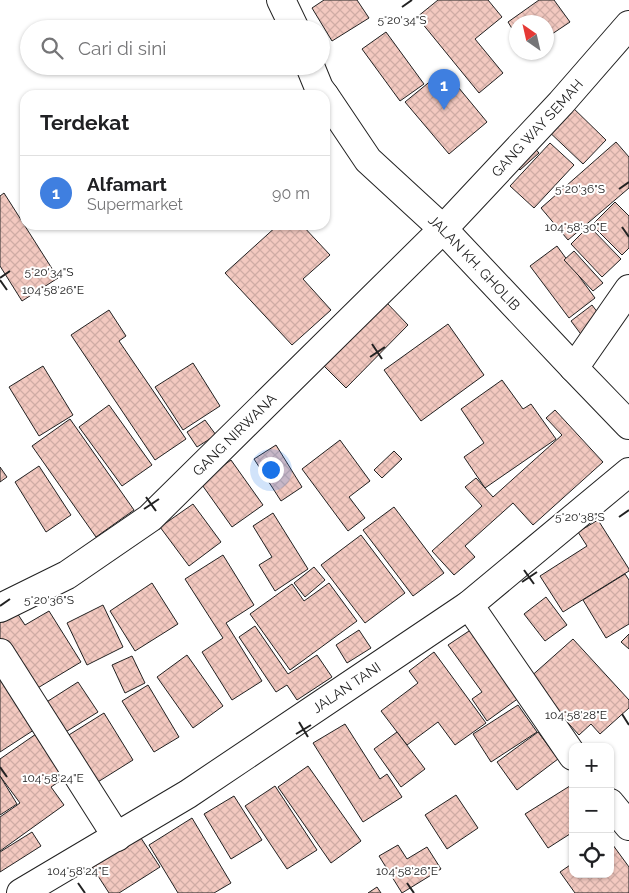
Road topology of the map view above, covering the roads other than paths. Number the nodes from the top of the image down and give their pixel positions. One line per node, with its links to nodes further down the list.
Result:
1 (281, 0): 2 (street)
2 (290, 20)
3 (629, 25): 7 (street, GANG WAY SEMAH)
4 (314, 75): 5 (street, JALAN KH. GHOLIB)
5 (320, 90)
6 (330, 103): 7 (street, JALAN KH. GHOLIB)
7 (443, 230): 9 (street, JALAN KH. GHOLIB); 13 (street, GANG NIRWANA)
8 (629, 289): 9 (street)
9 (574, 368): 10 (street, JALAN KH. GHOLIB)
10 (629, 425)
11 (629, 472): 12 (street, JALAN TANI)
12 (469, 605): 15 (street); 18 (street, JALAN TANI)
13 (0, 608)
14 (0, 653): 18 (street)
15 (569, 750)
16 (614, 808): 17 (street)
17 (629, 826)
18 (117, 837): 19 (street, JALAN TANI)
19 (21, 893)

